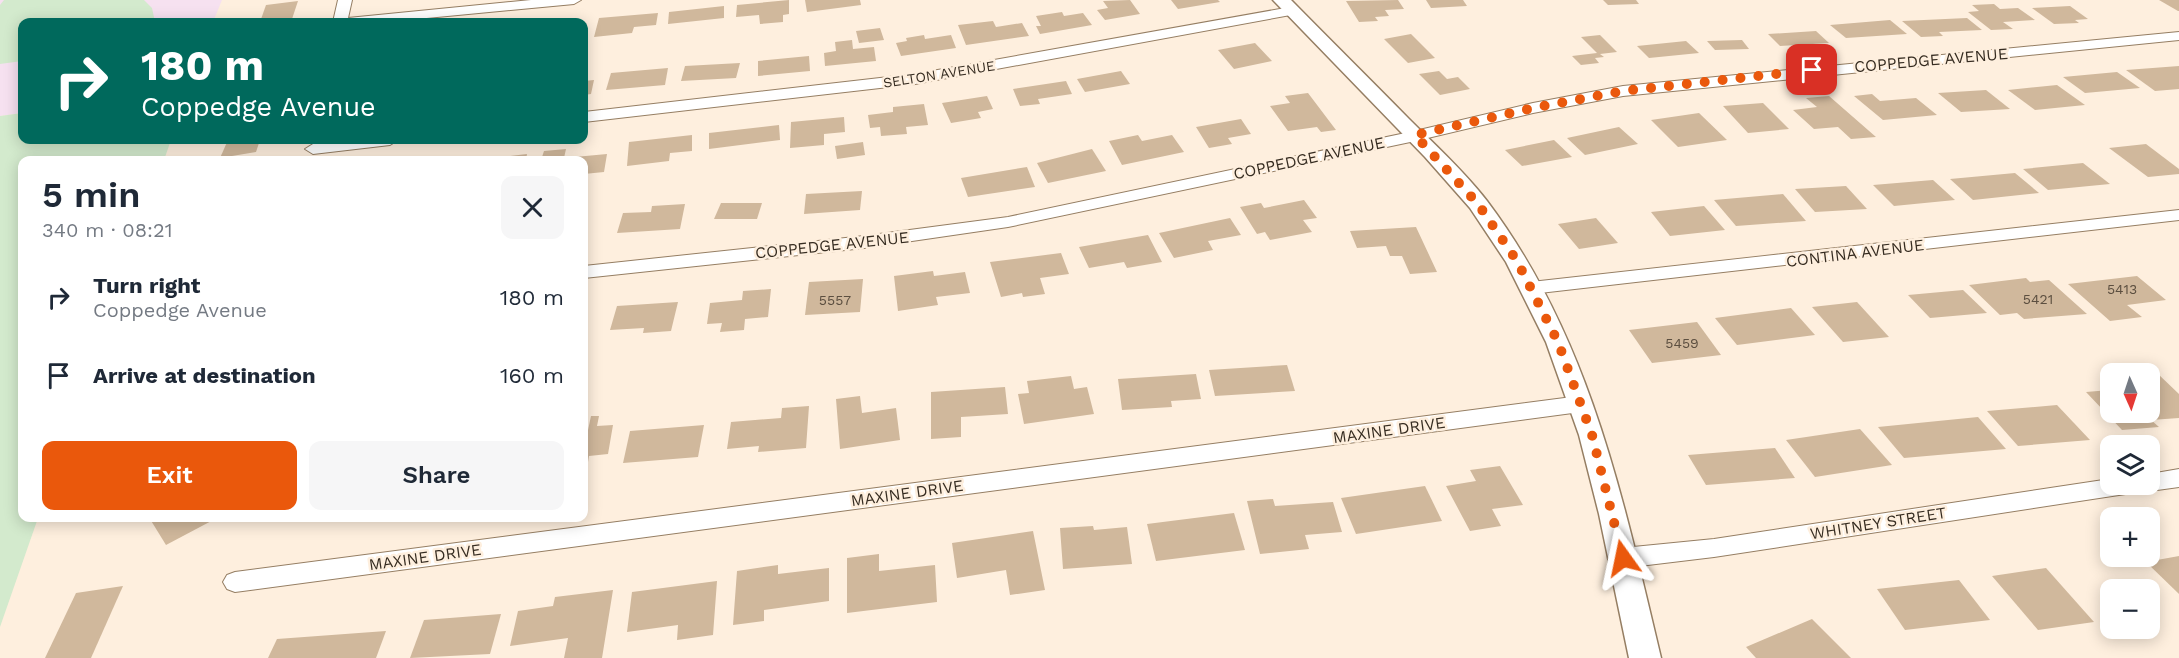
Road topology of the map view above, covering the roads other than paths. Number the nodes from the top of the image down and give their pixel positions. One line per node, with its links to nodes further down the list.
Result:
1 (345, 0): 4 (street)
2 (574, 0): 5 (street)
3 (1286, 5): 7 (street, SELTON AVENUE); 8 (street)
4 (341, 18)
5 (387, 18)
6 (2179, 36): 8 (street, COPPEDGE AVENUE)
7 (588, 117)
8 (1415, 135): 12 (street, COPPEDGE AVENUE); 13 (street)
9 (360, 144): 10 (street)
10 (314, 150)
11 (2179, 215): 13 (street, CONTINA AVENUE)
12 (588, 272)
13 (1531, 288): 14 (street)
14 (1580, 404): 18 (street); 19 (street, MAXINE DRIVE)
15 (2179, 478): 16 (street)
16 (2160, 481)
17 (2100, 489): 18 (street, WHITNEY STREET)
18 (1623, 558): 20 (street)
19 (235, 582)
20 (1645, 658)

